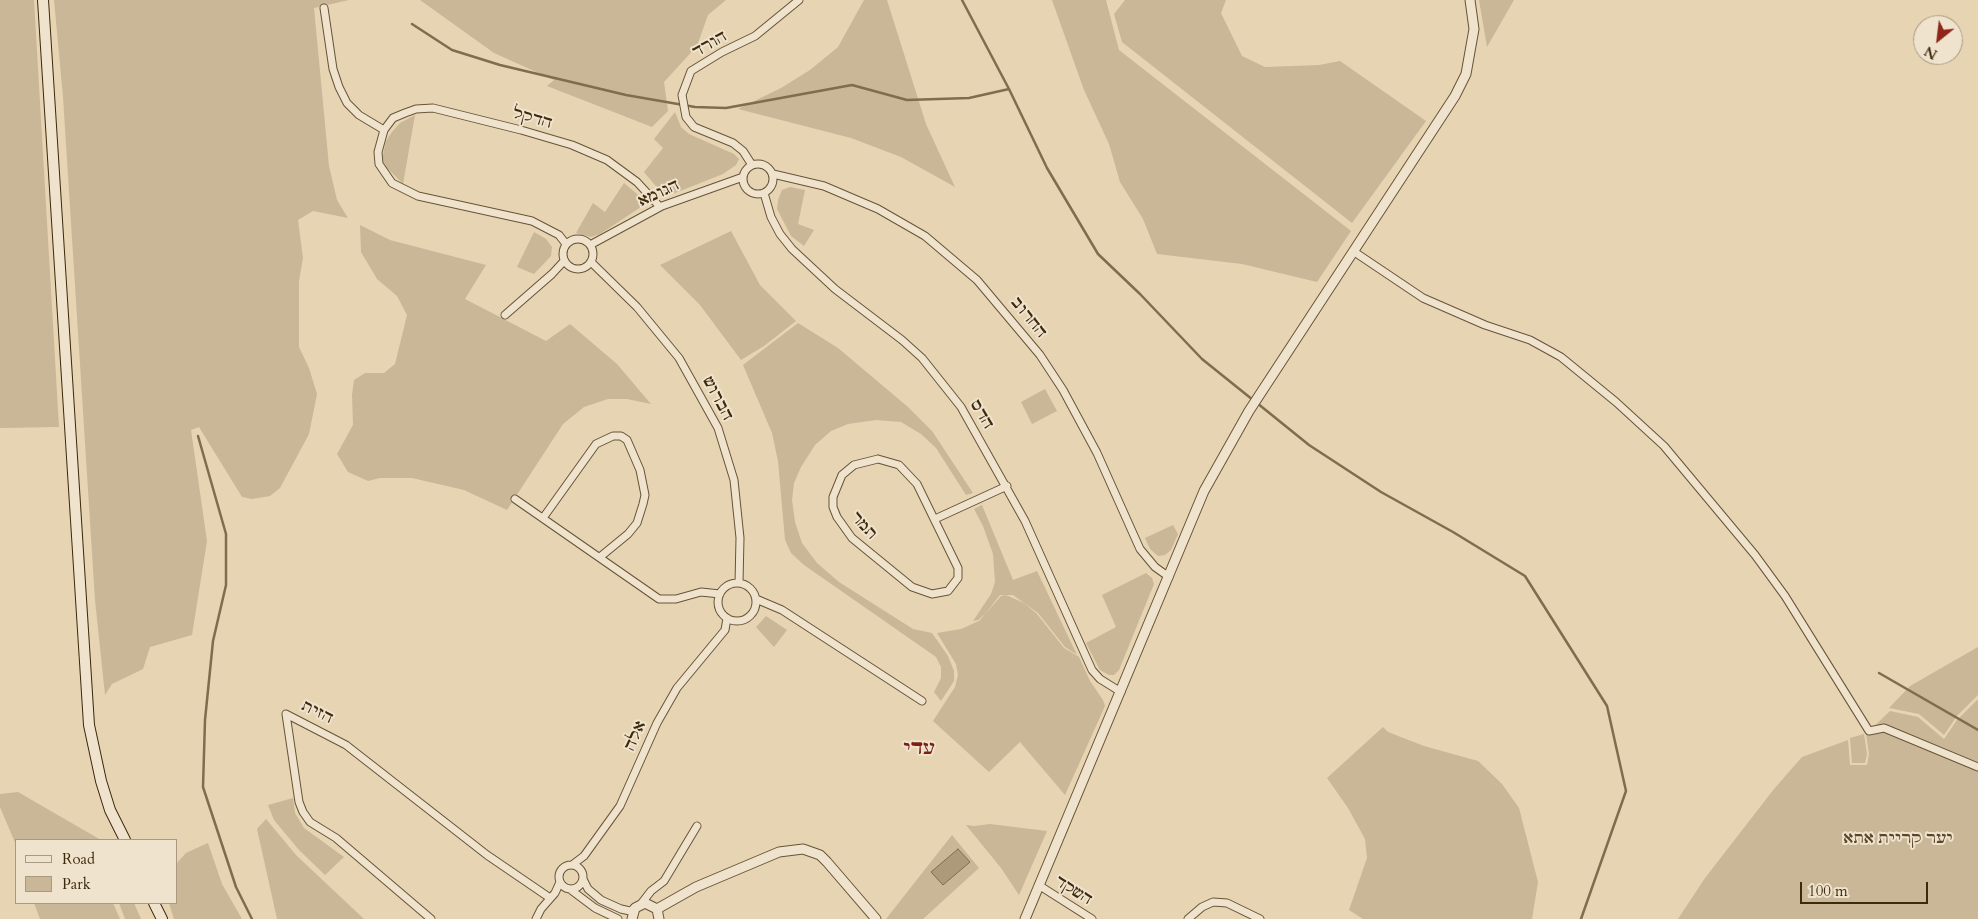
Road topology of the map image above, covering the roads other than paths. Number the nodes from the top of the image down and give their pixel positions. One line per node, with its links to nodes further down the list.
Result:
1 (43, 0): 31 (main road)
2 (799, 0): 6 (street, הורד)
3 (1470, 0): 13 (street)
4 (324, 8): 5 (street)
5 (384, 130): 10 (street, הדקל); 11 (street)
6 (752, 165): 7 (street); 8 (street)
7 (772, 174): 9 (street); 22 (street, החרוב)
8 (743, 177): 9 (street); 10 (street, הגומא)
9 (764, 193): 17 (street, הדס)
10 (660, 207): 12 (street, הגומא)
11 (566, 244): 12 (street); 14 (street)
12 (590, 245): 15 (street)
13 (1353, 251): 22 (street); 29 (street)
14 (564, 260): 15 (street); 16 (street)
15 (591, 262): 23 (street, הברוש)
16 (505, 315)
17 (1007, 486): 20 (street); 27 (street, הדס)
18 (515, 500): 19 (street)
19 (543, 518): 21 (street); 21 (street)
20 (935, 519): 20 (street, תמר)
21 (600, 557): 24 (street)
22 (1169, 577): 27 (street)
23 (739, 583): 24 (street); 25 (street)
24 (720, 594): 26 (street)
25 (756, 599): 26 (street); 28 (street)
26 (727, 618): 32 (street, אלה)
27 (1120, 692): 35 (street)
28 (922, 701)
29 (1978, 767)
30 (696, 826): 39 (street)
31 (124, 839)
32 (572, 865): 33 (street); 34 (street)
33 (584, 879): 36 (street); 39 (street)
34 (560, 882): 36 (street); 37 (street)
35 (1040, 886): 48 (street); 49 (street, השקד)
36 (571, 890): 44 (street)
37 (550, 898): 42 (street, הזית); 43 (street)
38 (154, 904): 41 (main road)
39 (638, 906): 40 (street); 45 (street)
40 (656, 909): 46 (street); 47 (street)
41 (162, 919)
42 (432, 919)
43 (536, 919)
44 (618, 919)
45 (632, 919)
46 (659, 919)
47 (876, 919)
48 (1025, 919)
49 (1092, 919)
50 (1188, 919): 51 (street)
51 (1260, 919)

